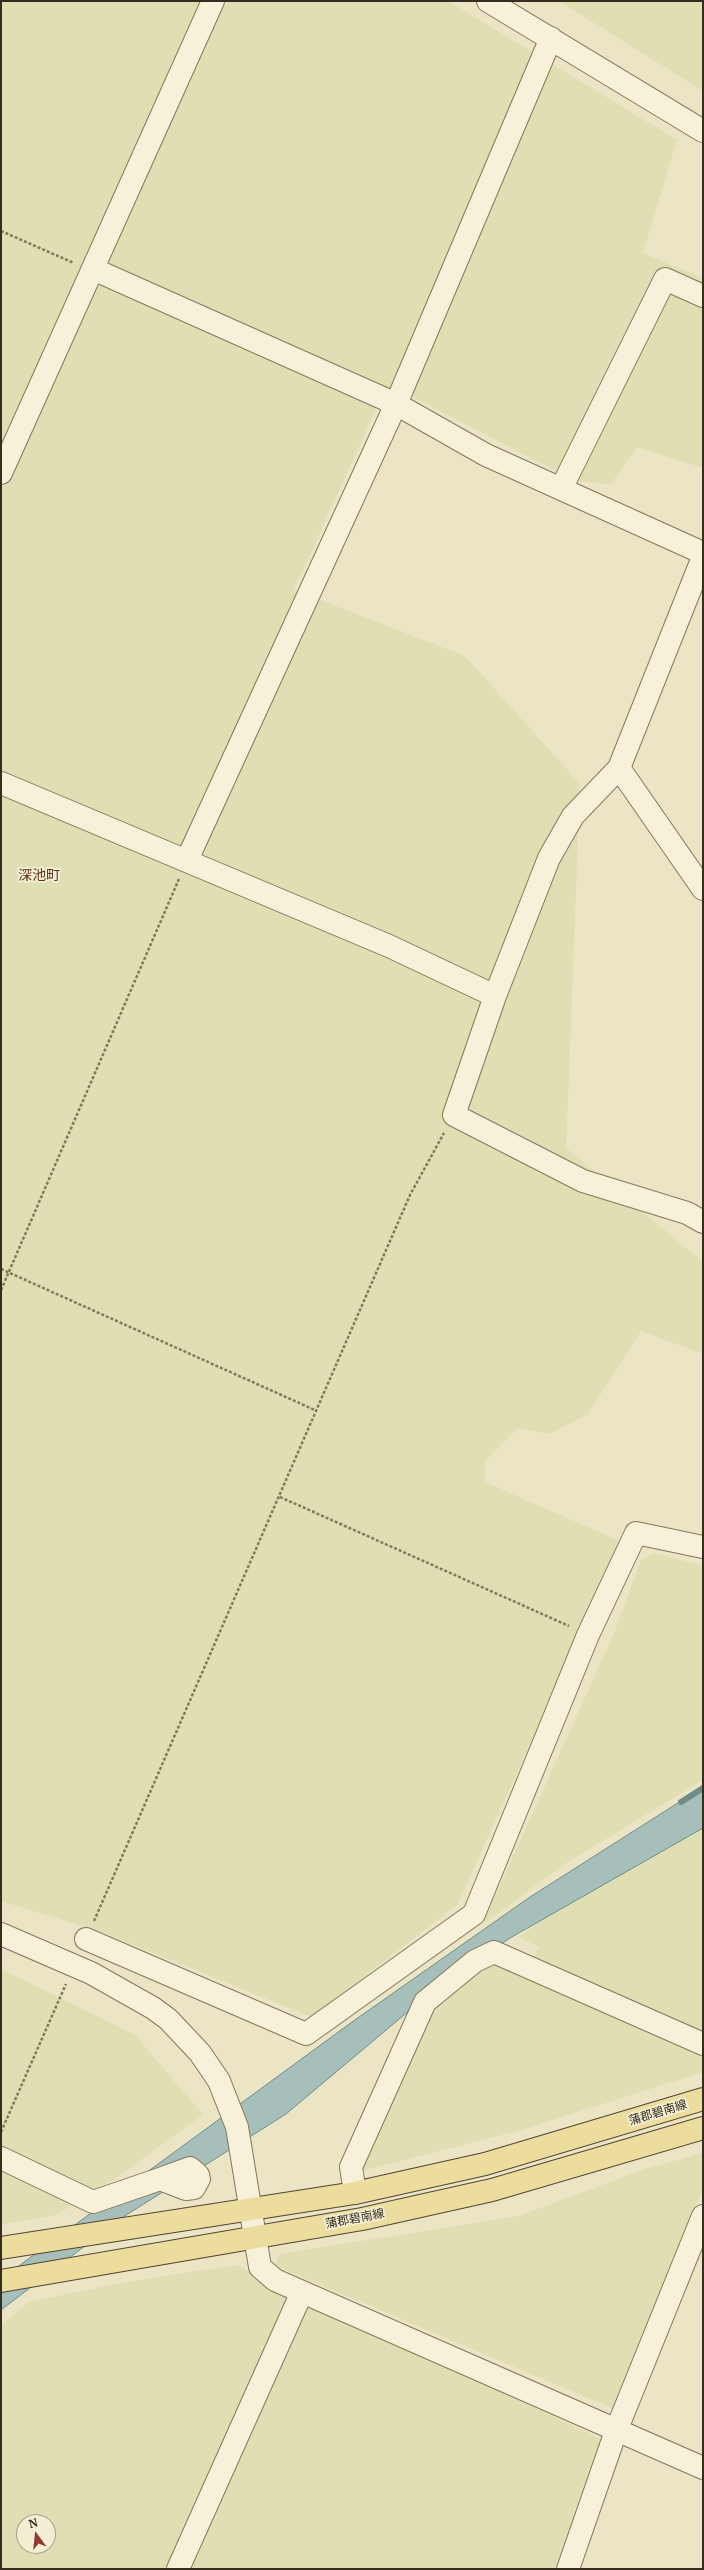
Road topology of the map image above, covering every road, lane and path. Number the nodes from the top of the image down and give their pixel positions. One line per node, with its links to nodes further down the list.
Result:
1 (213, 1): 6 (street)
2 (488, 1): 3 (street)
3 (552, 38): 4 (street); 8 (street)
4 (703, 131)
5 (1, 231): 6 (path)
6 (94, 269): 8 (street); 9 (street)
7 (703, 296): 10 (street)
8 (396, 404): 10 (street); 15 (street)
9 (1, 473)
10 (561, 489): 11 (street)
11 (703, 553)
12 (703, 557): 13 (street)
13 (619, 768): 16 (street); 17 (street)
14 (1, 783): 15 (street)
15 (188, 860): 17 (street); 21 (path)
16 (703, 890)
17 (495, 996): 18 (street)
18 (454, 1115): 19 (street); 23 (path)
19 (703, 1222)
20 (1, 1268): 21 (path)
21 (8, 1272): 22 (path); 23 (path)
22 (1, 1290)
23 (317, 1411): 24 (path)
24 (280, 1497): 26 (path); 28 (path)
25 (703, 1547): 26 (street)
26 (588, 1634): 28 (street)
27 (1, 1934): 29 (street)
28 (86, 1939)
29 (74, 1966): 33 (path); 37 (street)
30 (703, 2044): 36 (street)
31 (703, 2099): 36 (main road, 蒲郡碧南線)
32 (703, 2128): 39 (main road, 蒲郡碧南線)
33 (1, 2132)
34 (1, 2158): 35 (street)
35 (160, 2179)
36 (355, 2193): 37 (main road, 蒲郡碧南線)
37 (251, 2209): 39 (street); 40 (main road, 蒲郡碧南線)
38 (702, 2219): 43 (street)
39 (256, 2238): 41 (main road, 蒲郡碧南線); 42 (street)
40 (1, 2248)
41 (1, 2280)
42 (302, 2292): 43 (street); 45 (street)
43 (616, 2431): 44 (street); 46 (street)
44 (703, 2468)
45 (178, 2569)
46 (568, 2569)

